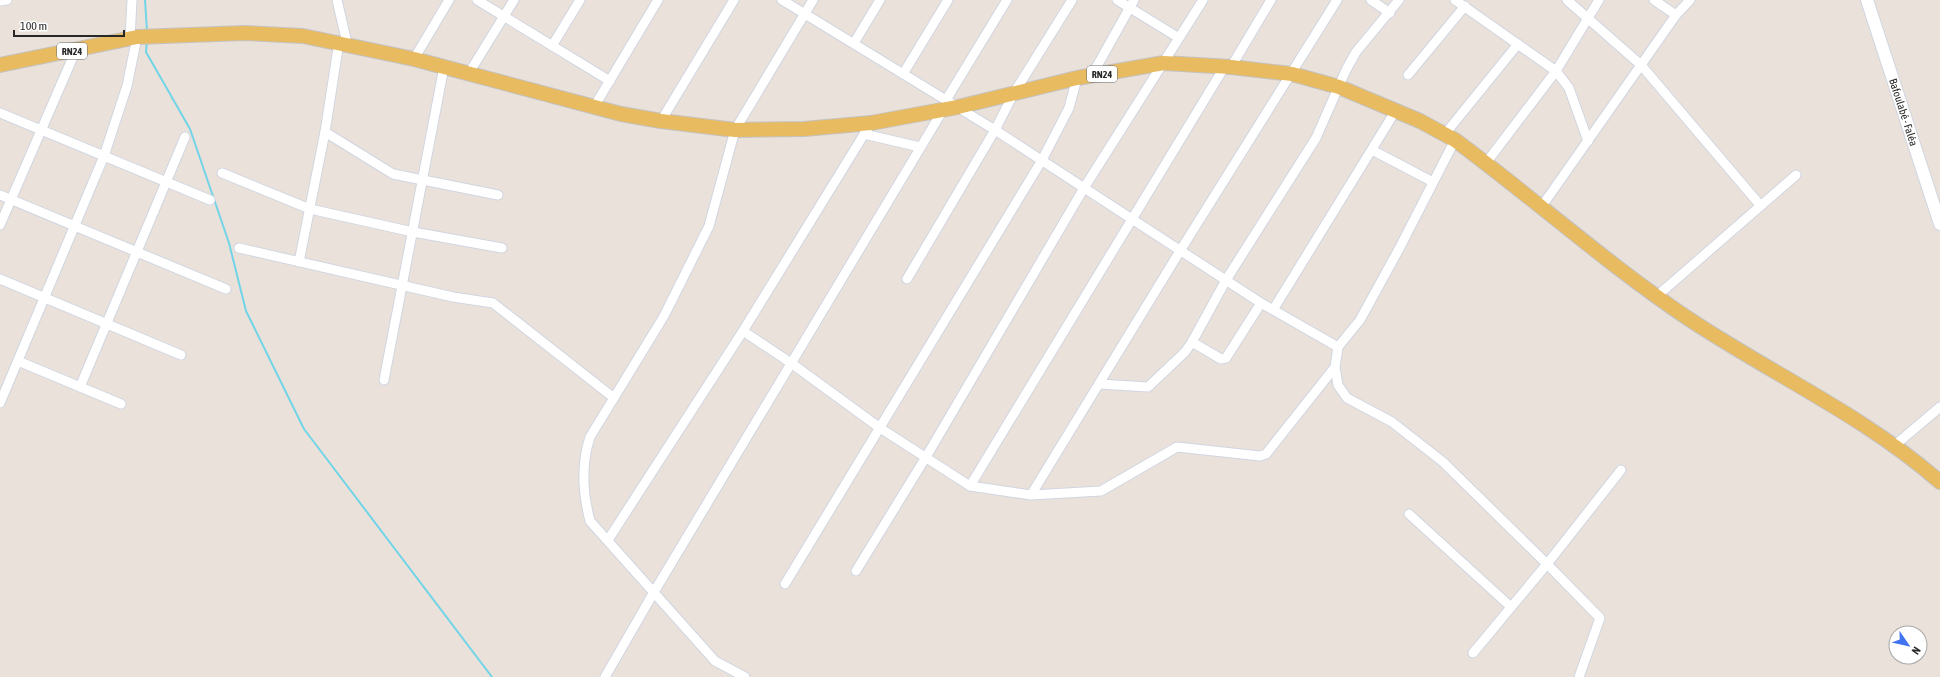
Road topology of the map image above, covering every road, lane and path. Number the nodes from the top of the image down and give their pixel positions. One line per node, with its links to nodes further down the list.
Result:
1 (7, 0): 28 (street)
2 (132, 0): 36 (street)
3 (337, 0): 38 (street)
4 (449, 0): 43 (street)
5 (477, 0): 34 (street)
6 (514, 0): 34 (street)
7 (580, 0): 41 (street)
8 (658, 0): 56 (street)
9 (734, 0): 63 (street)
10 (782, 0): 32 (street)
11 (813, 0): 32 (street)
12 (880, 0): 39 (street)
13 (948, 0): 51 (street)
14 (1007, 0): 59 (street)
15 (1072, 0): 58 (street)
16 (1117, 0): 29 (street)
17 (1203, 0): 37 (street)
18 (1271, 0): 47 (street)
19 (1337, 0): 52 (street)
20 (1371, 0): 31 (street)
21 (1400, 0): 31 (street)
22 (1455, 0): 30 (street)
23 (1567, 0): 35 (street)
24 (1600, 0): 35 (street)
25 (1654, 0): 33 (street)
26 (1690, 0): 33 (street)
27 (1867, 0): 91 (main road, Bafoulabé - Faléa)
28 (0, 1)
29 (1132, 4): 37 (street); 54 (street)
30 (1465, 6): 40 (street); 53 (street)
31 (1390, 13): 57 (street)
32 (805, 14): 39 (street); 66 (street)
33 (1676, 15): 46 (street)
34 (504, 16): 41 (street); 50 (street)
35 (1589, 18): 46 (street); 49 (street)
36 (142, 37): 38 (main road, RN24); 42 (main road, RN24); 74 (street)
37 (1179, 38): 44 (street)
38 (343, 43): 43 (main road, RN24); 68 (street)
39 (854, 43): 51 (street)
40 (1518, 44): 49 (street); 70 (street)
41 (552, 46): 56 (street)
42 (76, 50): 45 (main road, RN24); 65 (street)
43 (414, 58): 48 (main road, RN24)
44 (1164, 63): 47 (main road, RN24); 54 (main road, RN24); 82 (street)
45 (0, 65)
46 (1641, 65): 71 (street); 87 (street)
47 (1228, 66): 52 (main road, RN24); 90 (street)
48 (444, 67): 50 (main road, RN24); 79 (street)
49 (1556, 71): 71 (street); 76 (street)
50 (469, 74): 60 (main road, RN24)
51 (903, 74): 59 (street)
52 (1292, 74): 57 (main road, RN24); 97 (street)
53 (1408, 74)
54 (1092, 75): 55 (main road, RN24)
55 (1077, 78): 58 (main road, RN24); 75 (street)
56 (610, 80): 60 (street)
57 (1339, 86): 61 (main road, RN24); 102 (street)
58 (1014, 93): 59 (main road, RN24); 67 (street)
59 (949, 105): 64 (main road, RN24); 67 (street); 72 (street)
60 (594, 107): 63 (main road, RN24)
61 (1396, 110): 70 (main road, RN24); 73 (street)
62 (0, 113): 65 (street)
63 (661, 121): 66 (main road, RN24)
64 (868, 128): 66 (main road, RN24); 72 (street); 110 (street)
65 (41, 130): 74 (street); 85 (street)
66 (735, 130): 120 (street)
67 (995, 130): 75 (street); 100 (street)
68 (325, 132): 79 (street); 89 (street)
69 (185, 137): 80 (street)
70 (1450, 137): 76 (main road, RN24); 81 (street)
71 (1588, 141): 88 (street)
72 (920, 147): 115 (street)
73 (1372, 150): 81 (street); 108 (street)
74 (104, 156): 80 (street); 93 (street)
75 (1042, 160): 82 (street); 124 (street)
76 (1486, 163): 88 (main road, RN24)
77 (222, 173): 89 (street)
78 (1796, 175): 87 (street)
79 (423, 180): 84 (street); 94 (street)
80 (166, 182): 86 (street); 98 (street)
81 (1433, 182): 112 (street)
82 (1084, 188): 90 (street); 126 (street)
83 (0, 195): 85 (street)
84 (498, 195)
85 (11, 200): 92 (street); 93 (street)
86 (210, 200)
87 (1760, 205): 105 (street)
88 (1542, 206): 105 (main road, RN24)
89 (310, 209): 94 (street); 99 (street)
90 (1132, 220): 97 (street); 129 (street)
91 (1940, 224)
92 (0, 225)
93 (74, 226): 98 (street); 106 (street)
94 (412, 232): 96 (street); 103 (street)
95 (239, 248): 99 (street)
96 (502, 248)
97 (1180, 251): 102 (street); 118 (street)
98 (136, 252): 104 (street); 109 (street)
99 (299, 262): 103 (street)
100 (908, 279)
101 (0, 280): 106 (street)
102 (1226, 280): 107 (street); 111 (street)
103 (402, 286): 117 (street); 120 (street)
104 (226, 289)
105 (1657, 296): 125 (main road, RN24)
106 (44, 298): 109 (street); 114 (street)
107 (1261, 303): 108 (street); 111 (street)
108 (1273, 310): 112 (street)
109 (106, 324): 113 (street); 119 (street)
110 (743, 331): 115 (street); 132 (street)
111 (1192, 342): 118 (street)
112 (1338, 347): 116 (street)
113 (181, 355)
114 (18, 361): 119 (street); 121 (street)
115 (791, 363): 124 (street); 136 (street)
116 (1335, 367): 130 (street); 133 (street)
117 (384, 380)
118 (1099, 384): 130 (street)
119 (80, 387): 122 (street)
120 (614, 398): 132 (street)
121 (0, 403)
122 (121, 404)
123 (1940, 407): 125 (street)
124 (880, 428): 126 (street); 135 (street)
125 (1894, 446): 128 (main road, RN24)
126 (926, 458): 129 (street); 134 (street)
127 (1622, 470): 133 (street)
128 (1940, 482)
129 (970, 486): 130 (street)
130 (1031, 495)
131 (1410, 514): 137 (street)
132 (608, 540): 136 (street)
133 (1548, 564): 137 (street); 141 (street)
134 (856, 571)
135 (785, 584)
136 (654, 592): 139 (street); 140 (street)
137 (1511, 606): 138 (street)
138 (1473, 653)
139 (605, 677)
140 (745, 677)
141 (1579, 677)

